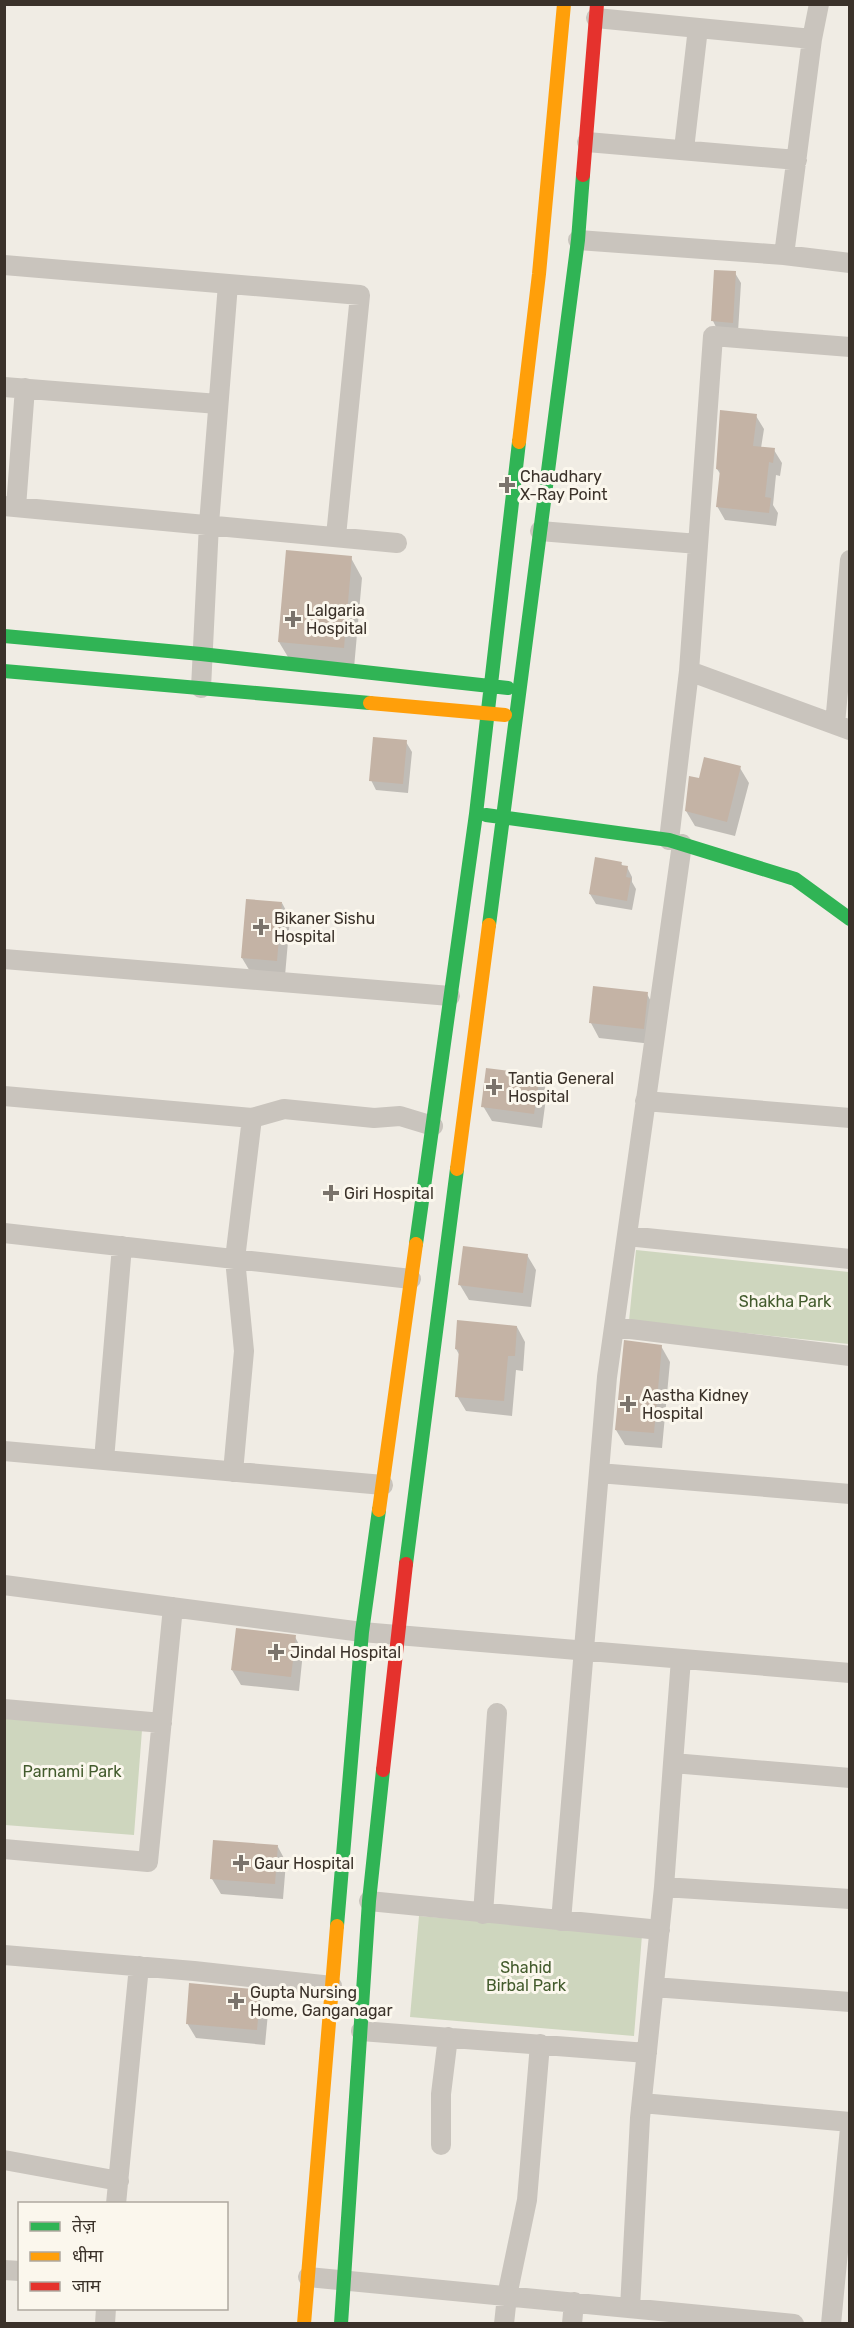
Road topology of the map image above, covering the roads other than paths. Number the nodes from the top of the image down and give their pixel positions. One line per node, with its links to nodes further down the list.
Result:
1 (564, 4): 29 (street)
2 (819, 4): 5 (street)
3 (596, 11): 4 (street); 6 (street)
4 (698, 28): 5 (street); 7 (street)
5 (812, 39): 8 (street)
6 (587, 142): 7 (street); 9 (street)
7 (684, 149): 8 (street)
8 (797, 160): 10 (street)
9 (578, 240): 10 (street); 20 (street)
10 (784, 255): 11 (street)
11 (849, 263)
12 (4, 266): 13 (street)
13 (228, 284): 17 (street); 21 (street)
14 (849, 347): 23 (street)
15 (4, 387): 16 (street)
16 (25, 388): 17 (street); 18 (street)
17 (218, 404): 19 (street)
18 (10, 507): 19 (street)
19 (209, 524): 21 (street); 26 (street)
20 (540, 531): 23 (street); 31 (street)
21 (336, 537): 22 (street)
22 (397, 543)
23 (698, 544): 28 (street)
24 (849, 560): 34 (street)
25 (4, 636): 26 (street)
26 (201, 654): 29 (street); 30 (street)
27 (4, 671): 30 (street)
28 (688, 671): 34 (street); 37 (street)
29 (491, 686): 31 (street); 32 (street)
30 (201, 688): 32 (street)
31 (520, 689): 33 (street)
32 (488, 714): 33 (street); 35 (street)
33 (517, 716): 36 (street)
34 (842, 727)
35 (476, 814): 36 (street); 40 (street)
36 (504, 818): 37 (street); 63 (street)
37 (675, 842): 38 (street); 42 (street)
38 (849, 919)
39 (4, 959): 40 (street)
40 (450, 996): 45 (street)
41 (4, 1096): 43 (street)
42 (645, 1101): 44 (street); 47 (street)
43 (252, 1118): 45 (street); 50 (street)
44 (849, 1119)
45 (433, 1126): 51 (street)
46 (5, 1233): 48 (street)
47 (627, 1236): 49 (street); 52 (street)
48 (122, 1246): 50 (street); 55 (street)
49 (849, 1258)
50 (235, 1259): 51 (street); 56 (street)
51 (411, 1279): 58 (street)
52 (614, 1328): 53 (street); 57 (street)
53 (849, 1356)
54 (4, 1451): 55 (street)
55 (104, 1460): 56 (street)
56 (233, 1472): 58 (street)
57 (600, 1473): 59 (street); 64 (street)
58 (383, 1485): 62 (street)
59 (849, 1494)
60 (4, 1585): 61 (street)
61 (173, 1607): 62 (street); 69 (street)
62 (362, 1632): 63 (street); 81 (street)
63 (397, 1635): 64 (street); 75 (street)
64 (584, 1651): 65 (street); 77 (street)
65 (681, 1659): 66 (street); 70 (street)
66 (849, 1673)
67 (4, 1709): 69 (street)
68 (497, 1713): 76 (street)
69 (162, 1723): 72 (street)
70 (673, 1763): 71 (street); 73 (street)
71 (849, 1778)
72 (4, 1849)
73 (664, 1887): 74 (street); 78 (street)
74 (849, 1899)
75 (369, 1901): 76 (street); 84 (street)
76 (483, 1914): 77 (street)
77 (561, 1921): 78 (street)
78 (660, 1930): 82 (street)
79 (4, 1954): 80 (street)
80 (140, 1966): 81 (street); 93 (street)
81 (332, 1986): 96 (street)
82 (654, 1987): 83 (street); 87 (street)
83 (849, 2002)
84 (362, 2031): 85 (street); 97 (street)
85 (448, 2037): 86 (street); 91 (street)
86 (540, 2044): 87 (street); 98 (street)
87 (647, 2053): 88 (street)
88 (642, 2103): 89 (street); 100 (street)
89 (849, 2122)
90 (849, 2128): 95 (street)
91 (441, 2145)
92 (4, 2160): 93 (street)
93 (118, 2181): 94 (street)
94 (116, 2202)
95 (845, 2228): 107 (street)
96 (308, 2277): 97 (street); 102 (street)
97 (346, 2281): 98 (street); 103 (street)
98 (507, 2296): 99 (street); 104 (street)
99 (574, 2302): 100 (street); 105 (street)
100 (630, 2308): 101 (street)
101 (671, 2318): 106 (street)
102 (304, 2324)
103 (341, 2324)
104 (504, 2324)
105 (572, 2324)
106 (794, 2324)
107 (831, 2324)

